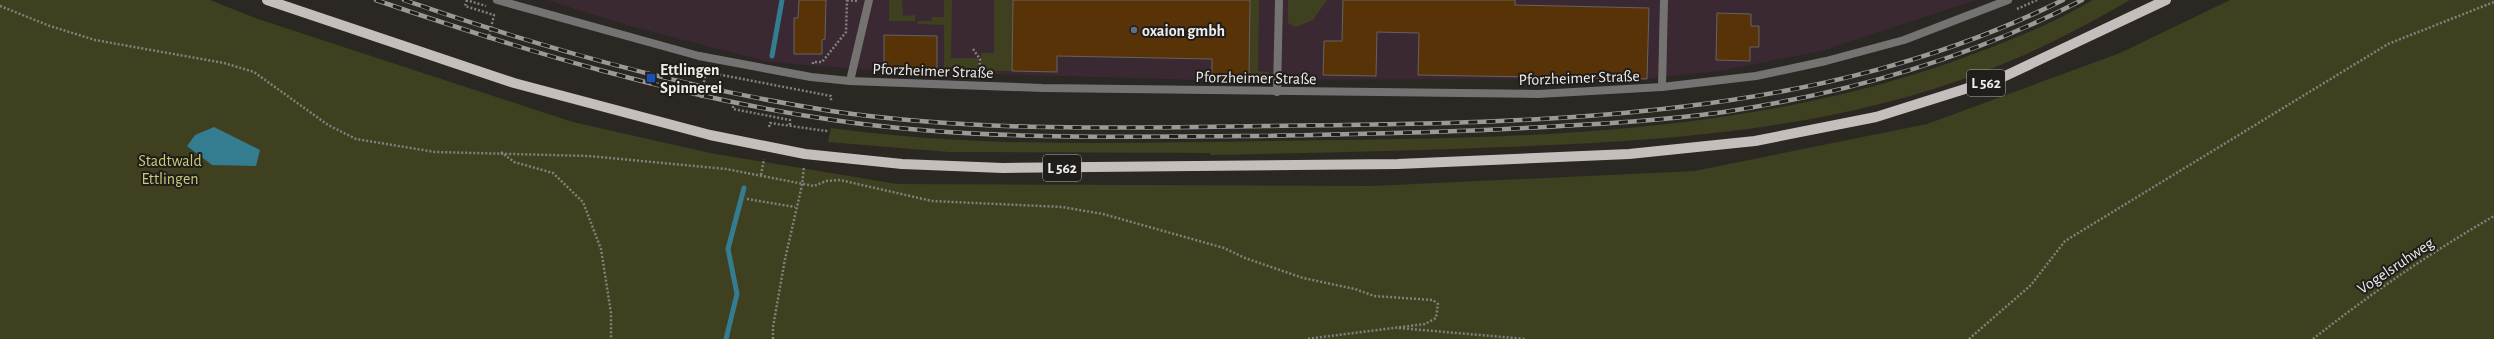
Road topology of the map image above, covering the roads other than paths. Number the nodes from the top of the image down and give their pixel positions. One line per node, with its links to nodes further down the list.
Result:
1 (267, 0): 7 (main road, L 562)
2 (497, 0): 8 (street, Pforzheimer Straße)
3 (869, 0): 8 (street, Pforzheimer Straße)
4 (1279, 0): 10 (street)
5 (1664, 0): 9 (street, Pforzheimer Straße)
6 (2008, 0): 9 (street, Pforzheimer Straße)
7 (2166, 0)
8 (850, 81): 10 (street, Pforzheimer Straße)
9 (1662, 87): 10 (street, Pforzheimer Straße)
10 (1277, 92)

